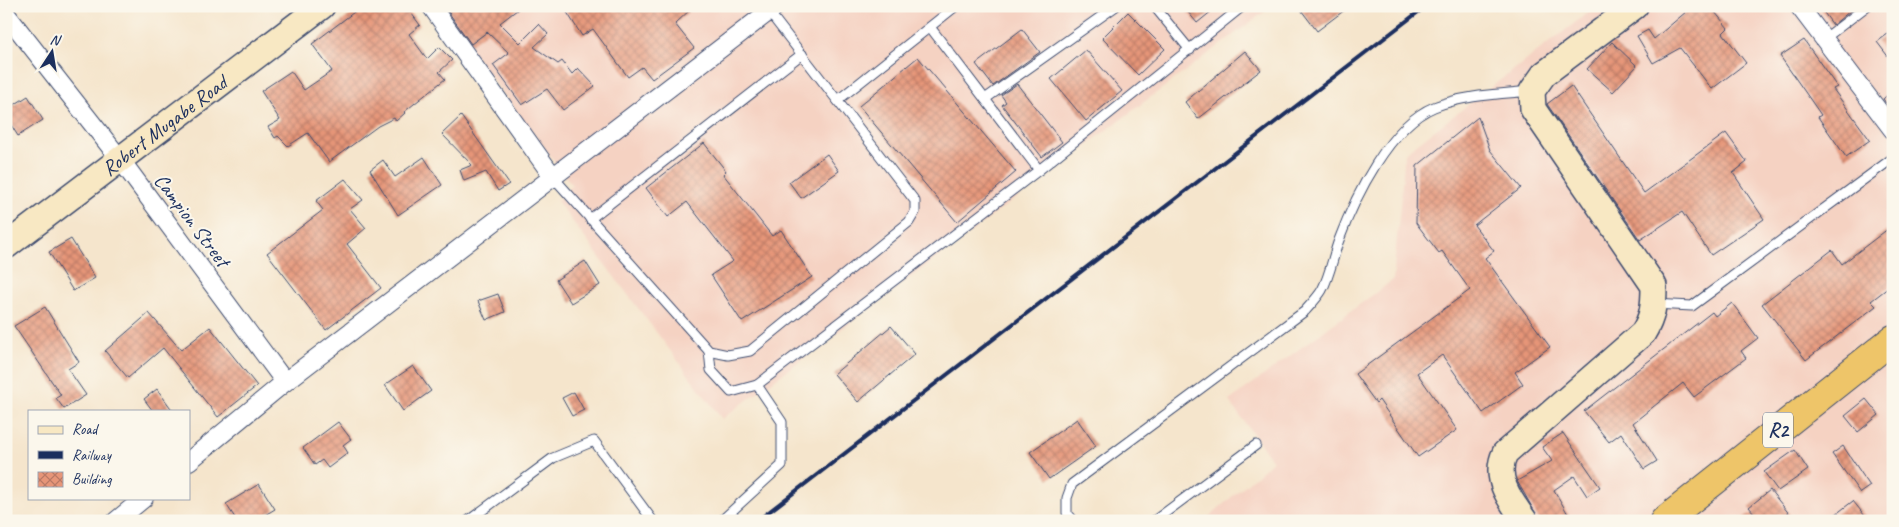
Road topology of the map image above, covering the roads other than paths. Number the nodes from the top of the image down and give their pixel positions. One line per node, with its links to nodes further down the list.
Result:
1 (322, 6): 21 (main road, Robert Mugabe Road)
2 (431, 6): 23 (street)
3 (956, 6): 12 (lane)
4 (1116, 6): 17 (lane)
5 (1154, 6): 14 (lane)
6 (1243, 6): 14 (lane)
7 (1634, 6): 16 (main road)
8 (1799, 6): 13 (street)
9 (1867, 6): 13 (lane)
10 (770, 8): 15 (lane); 23 (street)
11 (6, 14): 21 (street, Campion Street)
12 (930, 27): 17 (lane); 18 (lane)
13 (1824, 39): 19 (street)
14 (1190, 50): 22 (lane)
15 (802, 54): 18 (lane); 24 (lane)
16 (1532, 91): 26 (main road); 38 (lane)
17 (985, 99): 22 (lane)
18 (838, 100): 28 (lane)
19 (1893, 130)
20 (1893, 158): 26 (lane)
21 (120, 159): 25 (main road, Robert Mugabe Road); 29 (street, Campion Street)
22 (1040, 170): 30 (lane)
23 (554, 178): 24 (lane); 29 (street)
24 (590, 219): 28 (lane)
25 (6, 246)
26 (1654, 304): 40 (main road)
27 (1893, 339): 41 (highway, R2)
28 (709, 351): 30 (lane)
29 (285, 382): 32 (street)
30 (756, 385): 37 (lane)
31 (1256, 445): 39 (lane)
32 (190, 460)
33 (142, 500): 34 (street)
34 (116, 521)
35 (468, 521): 36 (lane)
36 (653, 521)
37 (721, 521)
38 (1074, 521)
39 (1154, 521)
40 (1525, 521)
41 (1664, 521)

